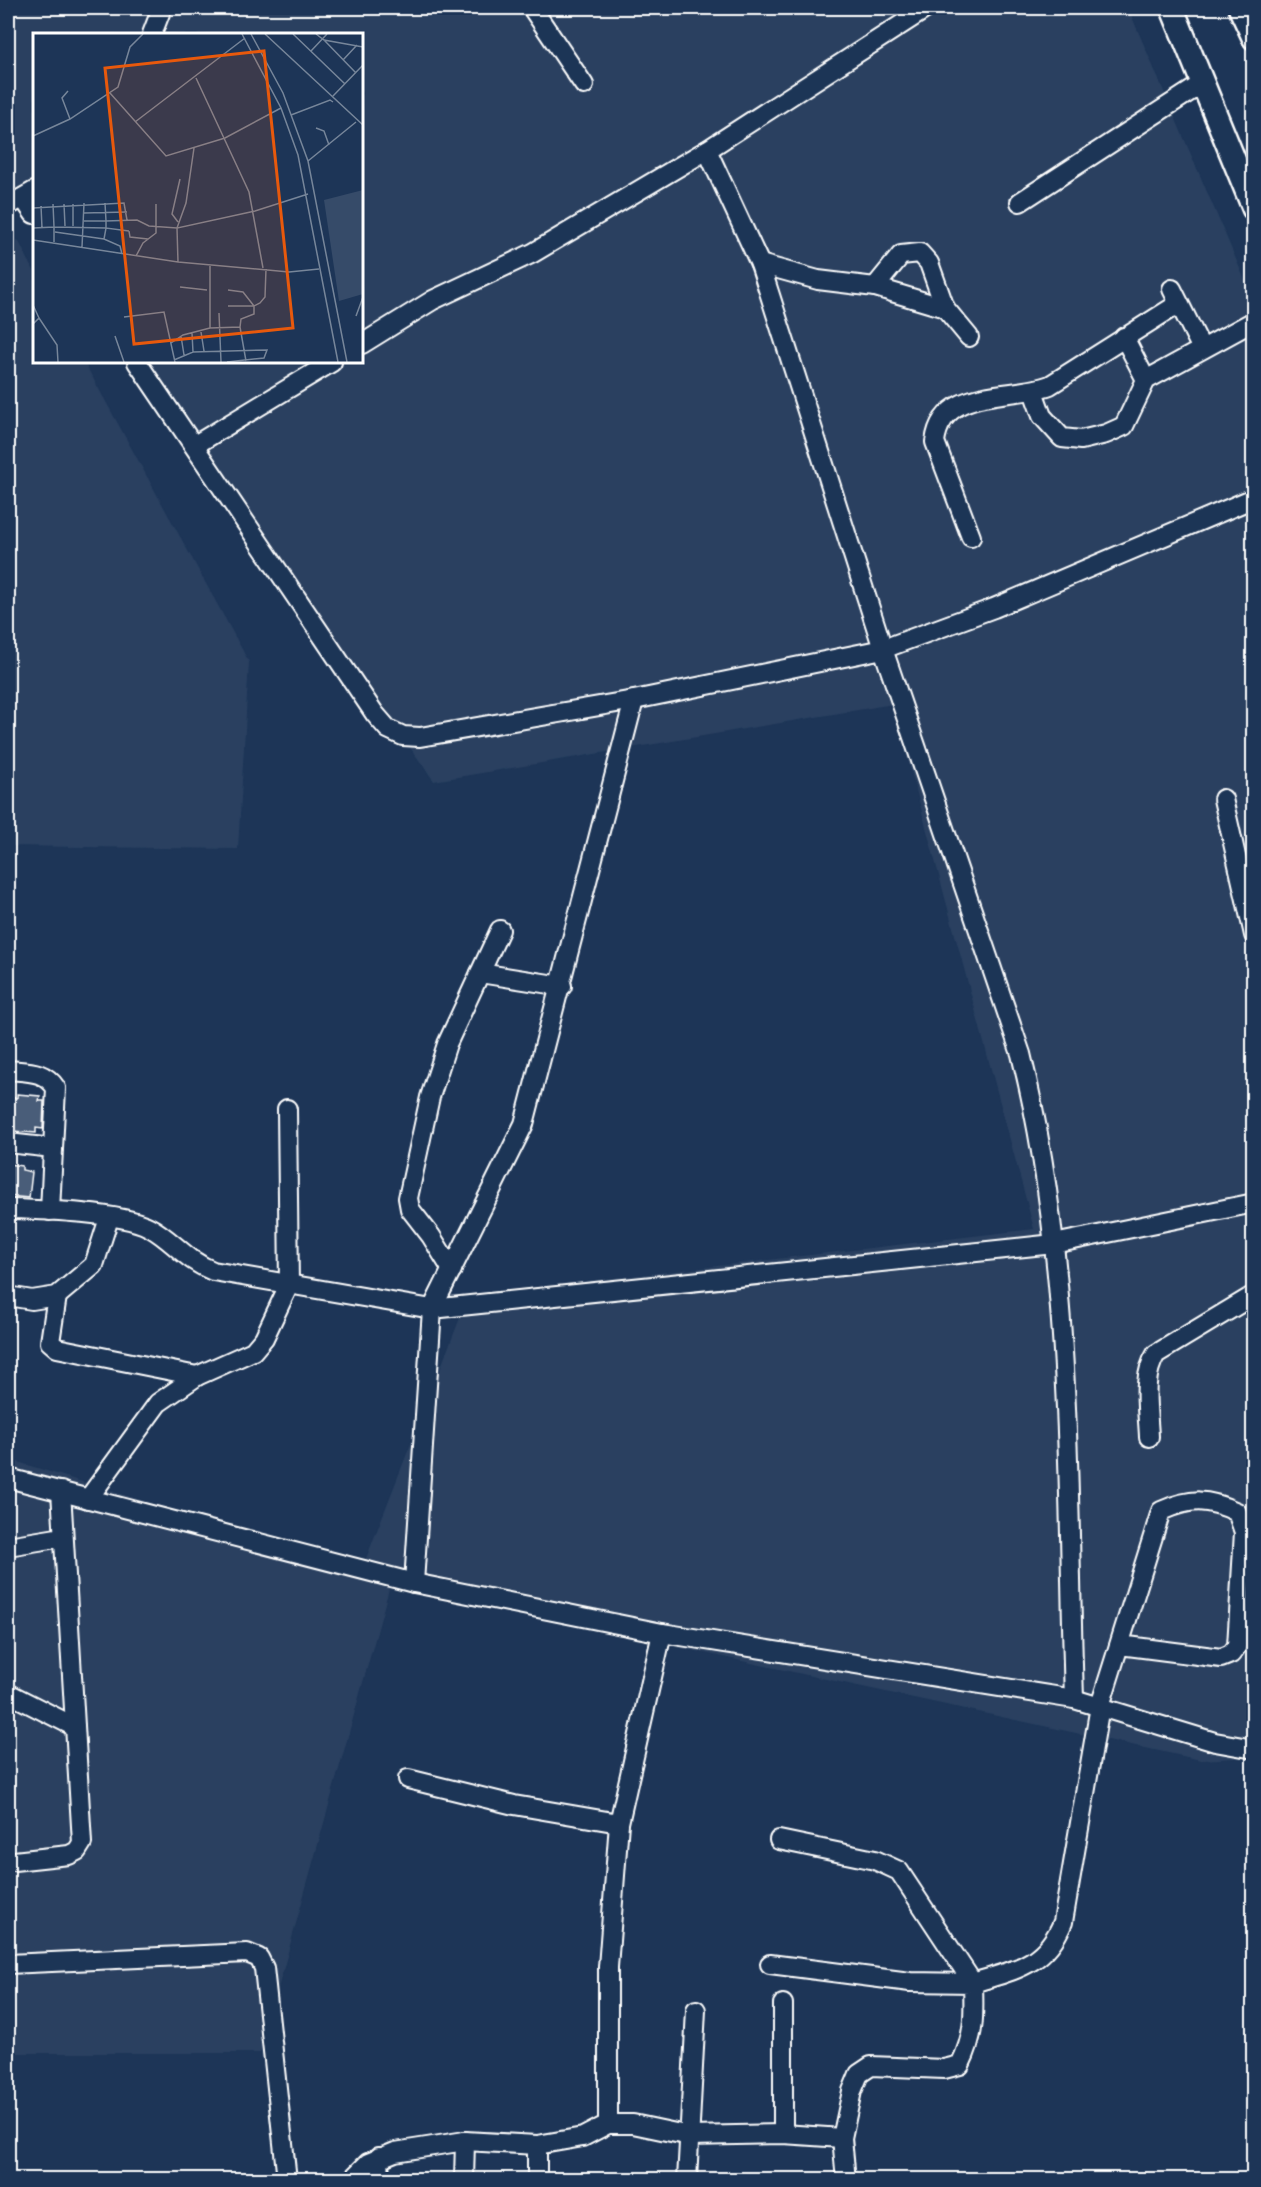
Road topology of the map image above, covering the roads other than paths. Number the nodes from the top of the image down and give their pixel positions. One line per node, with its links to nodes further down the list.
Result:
1 (162, 8): 6 (street)
2 (532, 8): 9 (street)
3 (927, 8): 10 (street)
4 (1172, 8): 8 (main road)
5 (1240, 8): 7 (main road)
6 (152, 33)
7 (1254, 38)
8 (1203, 83): 12 (street); 13 (main road)
9 (584, 85)
10 (707, 150): 15 (street); 21 (street)
11 (22, 198): 14 (street)
12 (1020, 202)
13 (1254, 209)
14 (33, 213)
15 (760, 264): 16 (street); 30 (street)
16 (874, 287): 17 (street); 17 (street)
17 (945, 308): 19 (street)
18 (1254, 321): 22 (street)
19 (969, 337)
20 (1124, 337): 22 (street); 25 (street); 26 (street)
21 (363, 343)
22 (1202, 350): 25 (street)
23 (138, 363): 27 (street)
24 (330, 363): 27 (street)
25 (1146, 380): 26 (street)
26 (1033, 392): 29 (street)
27 (195, 445): 31 (street)
28 (1254, 498): 30 (street)
29 (971, 537)
30 (883, 649): 31 (street); 45 (street)
31 (634, 700): 36 (street)
32 (1223, 799): 34 (street)
33 (500, 930): 35 (street)
34 (1254, 936)
35 (480, 973): 36 (street); 46 (street)
36 (562, 986): 46 (street)
37 (8, 1070): 40 (street)
38 (287, 1109): 47 (street)
39 (8, 1143): 40 (street)
40 (53, 1148): 43 (street)
41 (1254, 1203): 45 (street)
42 (8, 1209): 43 (street)
43 (50, 1211): 44 (street)
44 (109, 1218): 47 (street); 49 (street)
45 (1054, 1244): 51 (street); 63 (street)
46 (452, 1270): 51 (street)
47 (289, 1285): 51 (street); 52 (street)
48 (8, 1296): 49 (street)
49 (57, 1296): 52 (street)
50 (1254, 1296): 53 (street)
51 (432, 1309): 59 (street)
52 (197, 1376): 56 (street)
53 (1149, 1437)
54 (8, 1478): 55 (street)
55 (60, 1491): 56 (street); 57 (street)
56 (88, 1499): 59 (street)
57 (63, 1537): 58 (street); 65 (street)
58 (8, 1546)
59 (414, 1583): 60 (street)
60 (662, 1633): 63 (street); 68 (street)
61 (1120, 1645): 61 (street); 64 (street)
62 (8, 1694): 65 (street)
63 (1074, 1699): 64 (street)
64 (1100, 1706): 66 (street); 73 (street)
65 (75, 1727): 70 (street)
66 (1254, 1749)
67 (408, 1779): 68 (street)
68 (619, 1823): 76 (street)
69 (779, 1840): 73 (street)
70 (14, 1862)
71 (8, 1964): 83 (street)
72 (770, 1964): 73 (street)
73 (973, 1983): 79 (street)
74 (783, 2004): 77 (street)
75 (696, 2010): 78 (street)
76 (608, 2124): 78 (street); 81 (street)
77 (783, 2134): 78 (street); 79 (street)
78 (690, 2136): 88 (street)
79 (842, 2138): 89 (street)
80 (465, 2141): 81 (street); 82 (street); 86 (street)
81 (537, 2145): 87 (street)
82 (379, 2157): 84 (street); 85 (street)
83 (287, 2180)
84 (351, 2180)
85 (380, 2180)
86 (464, 2180)
87 (537, 2180)
88 (687, 2180)
89 (846, 2180)

